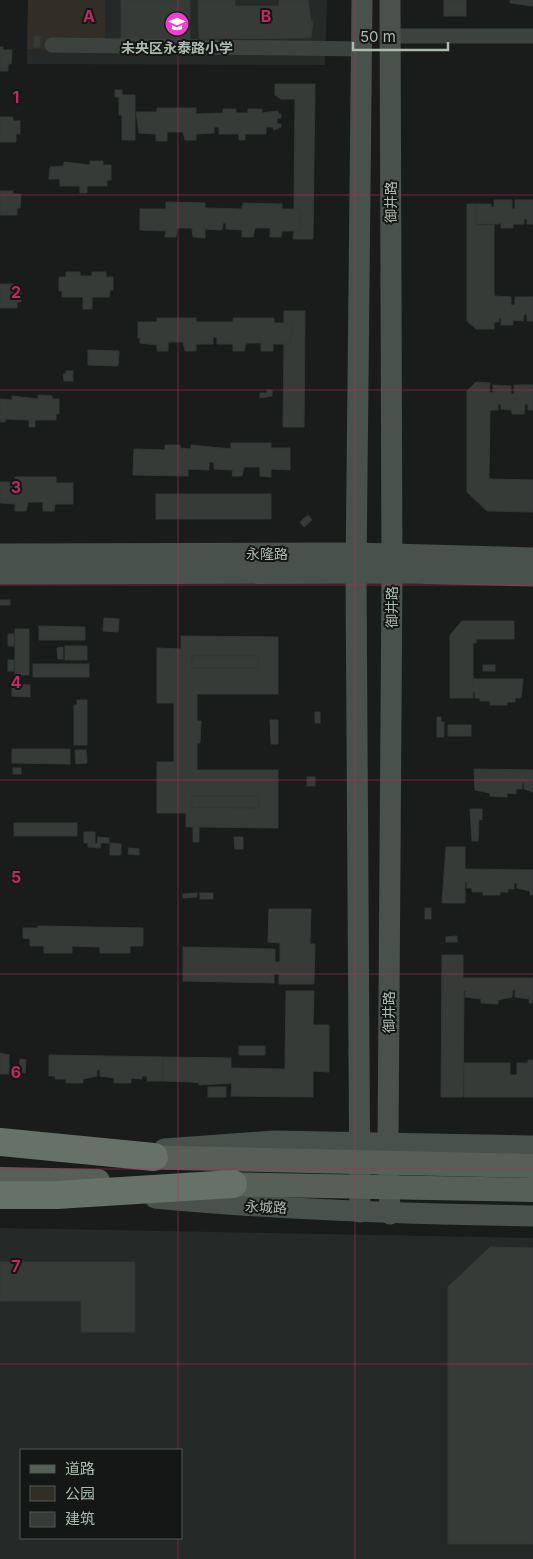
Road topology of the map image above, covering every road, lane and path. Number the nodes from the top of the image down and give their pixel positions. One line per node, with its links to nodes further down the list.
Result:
1 (362, 0): 6 (street)
2 (390, 0): 3 (street, 御井路)
3 (390, 36): 4 (street); 10 (street, 御井路)
4 (533, 36)
5 (52, 45): 6 (street)
6 (362, 49): 9 (street)
7 (0, 554): 9 (street, 永隆路)
8 (533, 558): 10 (street, 永隆路)
9 (356, 563): 10 (street, 永隆路); 11 (street, 永隆路); 14 (street)
10 (392, 565): 12 (street, 永隆路); 15 (street, 御井路)
11 (0, 574)
12 (533, 576)
13 (0, 1142): 18 (highway)
14 (359, 1142): 15 (street); 17 (street); 25 (street)
15 (388, 1143): 16 (street); 26 (street, 御井路)
16 (533, 1146)
17 (0, 1153): 18 (main road)
18 (154, 1157): 19 (main road)
19 (533, 1166)
20 (0, 1179): 21 (main road)
21 (232, 1184): 23 (main road); 24 (highway)
22 (0, 1186): 25 (street, 永城路)
23 (533, 1190)
24 (0, 1195)
25 (360, 1212): 26 (street, 永城路)
26 (390, 1214): 27 (street, 永城路)
27 (533, 1216)

